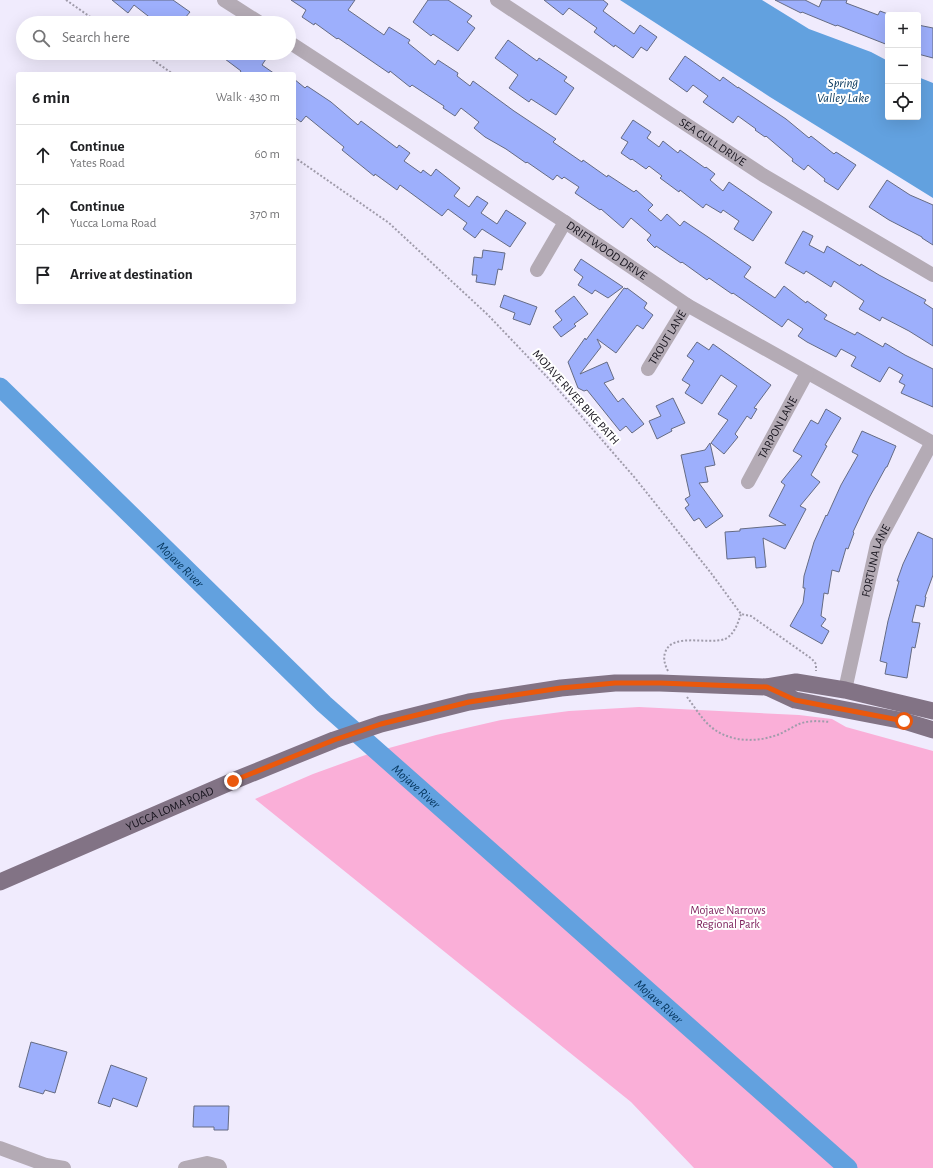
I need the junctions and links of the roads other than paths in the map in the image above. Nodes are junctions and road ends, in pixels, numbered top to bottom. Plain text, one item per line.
1 (224, 0) edge
2 (497, 0) edge
3 (249, 16) edge
4 (296, 47) edge
5 (565, 222) junction
6 (537, 270) dead end
7 (933, 275) edge
8 (687, 305) junction
9 (648, 369) dead end
10 (807, 373) junction
11 (933, 443) edge
12 (748, 482) dead end
13 (767, 687) junction
14 (837, 688) junction
15 (933, 711) edge
16 (933, 730) edge
17 (0, 882) edge
18 (0, 1148) edge
19 (45, 1166) edge
20 (219, 1167) edge
21 (64, 1168) edge
22 (185, 1168) edge

1 - 3 street
2 - 7 street, SEA GULL DRIVE
4 - 5 street, DRIFTWOOD DRIVE
5 - 6 street
5 - 8 street, DRIFTWOOD DRIVE
8 - 9 street, TROUT LANE
8 - 10 street, DRIFTWOOD DRIVE
10 - 11 street, DRIFTWOOD DRIVE
10 - 12 street, TARPON LANE
11 - 14 street, FORTUNA LANE
13 - 14 main road, YUCCA LOMA ROAD
13 - 16 main road, YUCCA LOMA ROAD
13 - 17 main road, YUCCA LOMA ROAD
14 - 15 main road, YUCCA LOMA ROAD
18 - 19 street
19 - 21 street
20 - 22 street

